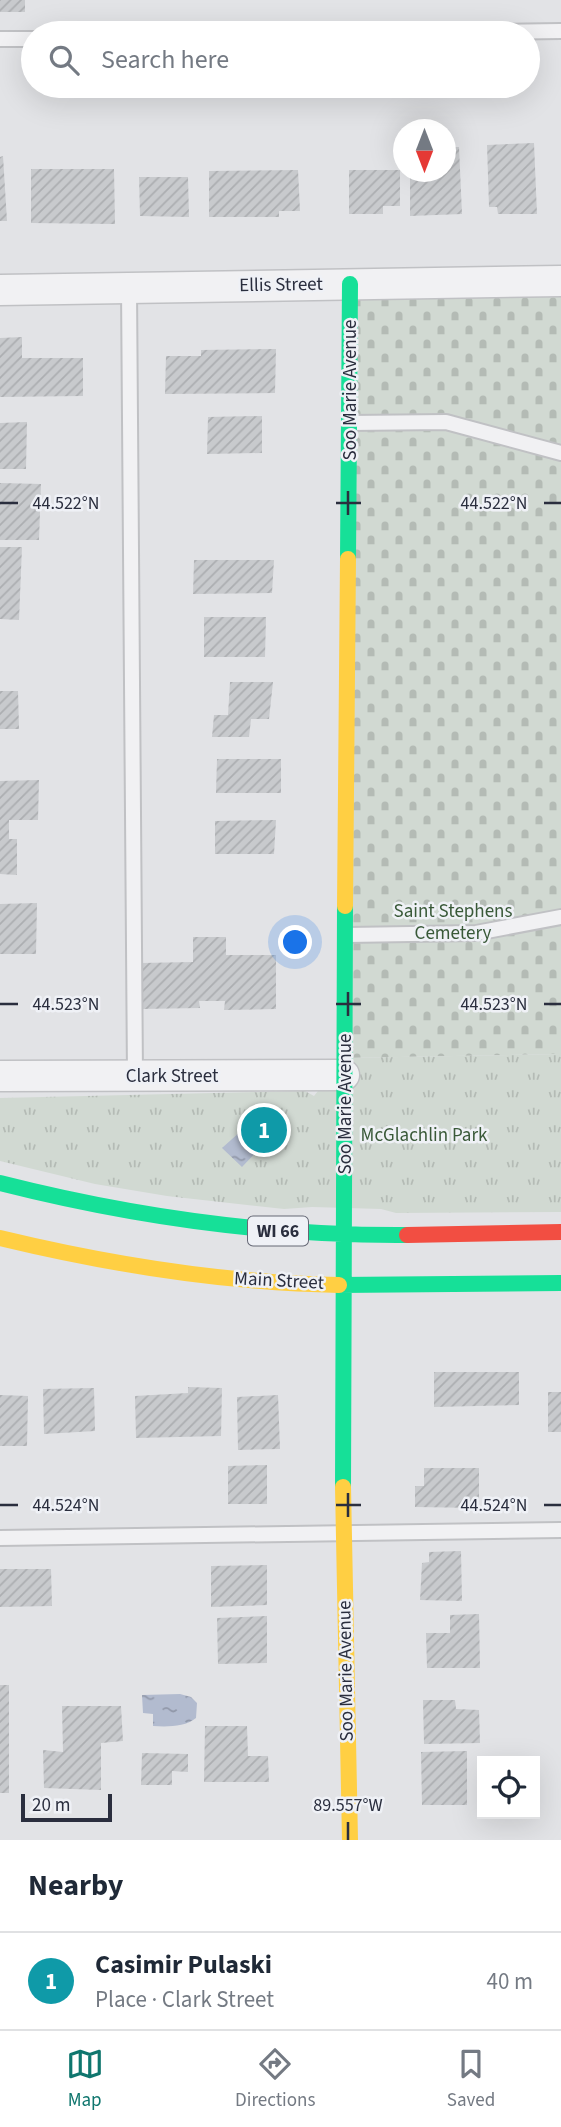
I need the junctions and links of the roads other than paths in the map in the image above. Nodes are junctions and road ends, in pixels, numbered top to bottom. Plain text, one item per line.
1 (540, 31) edge
2 (561, 31) edge
3 (0, 39) edge
4 (21, 39) edge
5 (561, 281) edge
6 (351, 284) junction
7 (129, 288) junction
8 (0, 290) edge
9 (349, 423) junction
10 (561, 453) edge
11 (561, 917) edge
12 (345, 935) junction
13 (344, 1075) junction
14 (0, 1076) edge
15 (135, 1076) junction
16 (0, 1183) edge
17 (561, 1232) edge
18 (346, 1234) junction
19 (0, 1238) edge
20 (561, 1283) edge
21 (346, 1285) junction
22 (561, 1530) edge
23 (343, 1534) junction
24 (0, 1538) edge
25 (350, 1840) edge

1 - 2 lane
3 - 4 lane
5 - 6 street, Ellis Street
6 - 7 street, Ellis Street
6 - 9 street, Soo Marie Avenue
7 - 8 street, Ellis Street
7 - 15 lane
9 - 10 lane
9 - 12 street, Soo Marie Avenue
11 - 12 lane
12 - 13 street, Soo Marie Avenue
13 - 15 street, Clark Street
13 - 18 street, Soo Marie Avenue
14 - 15 street, Clark Street
16 - 18 street, WI 66
17 - 18 street, WI 66
18 - 21 street, Soo Marie Avenue
19 - 21 street, Main Street
20 - 21 street, Main Street
21 - 23 street, Soo Marie Avenue
22 - 23 lane
23 - 24 lane
23 - 25 street, Soo Marie Avenue

